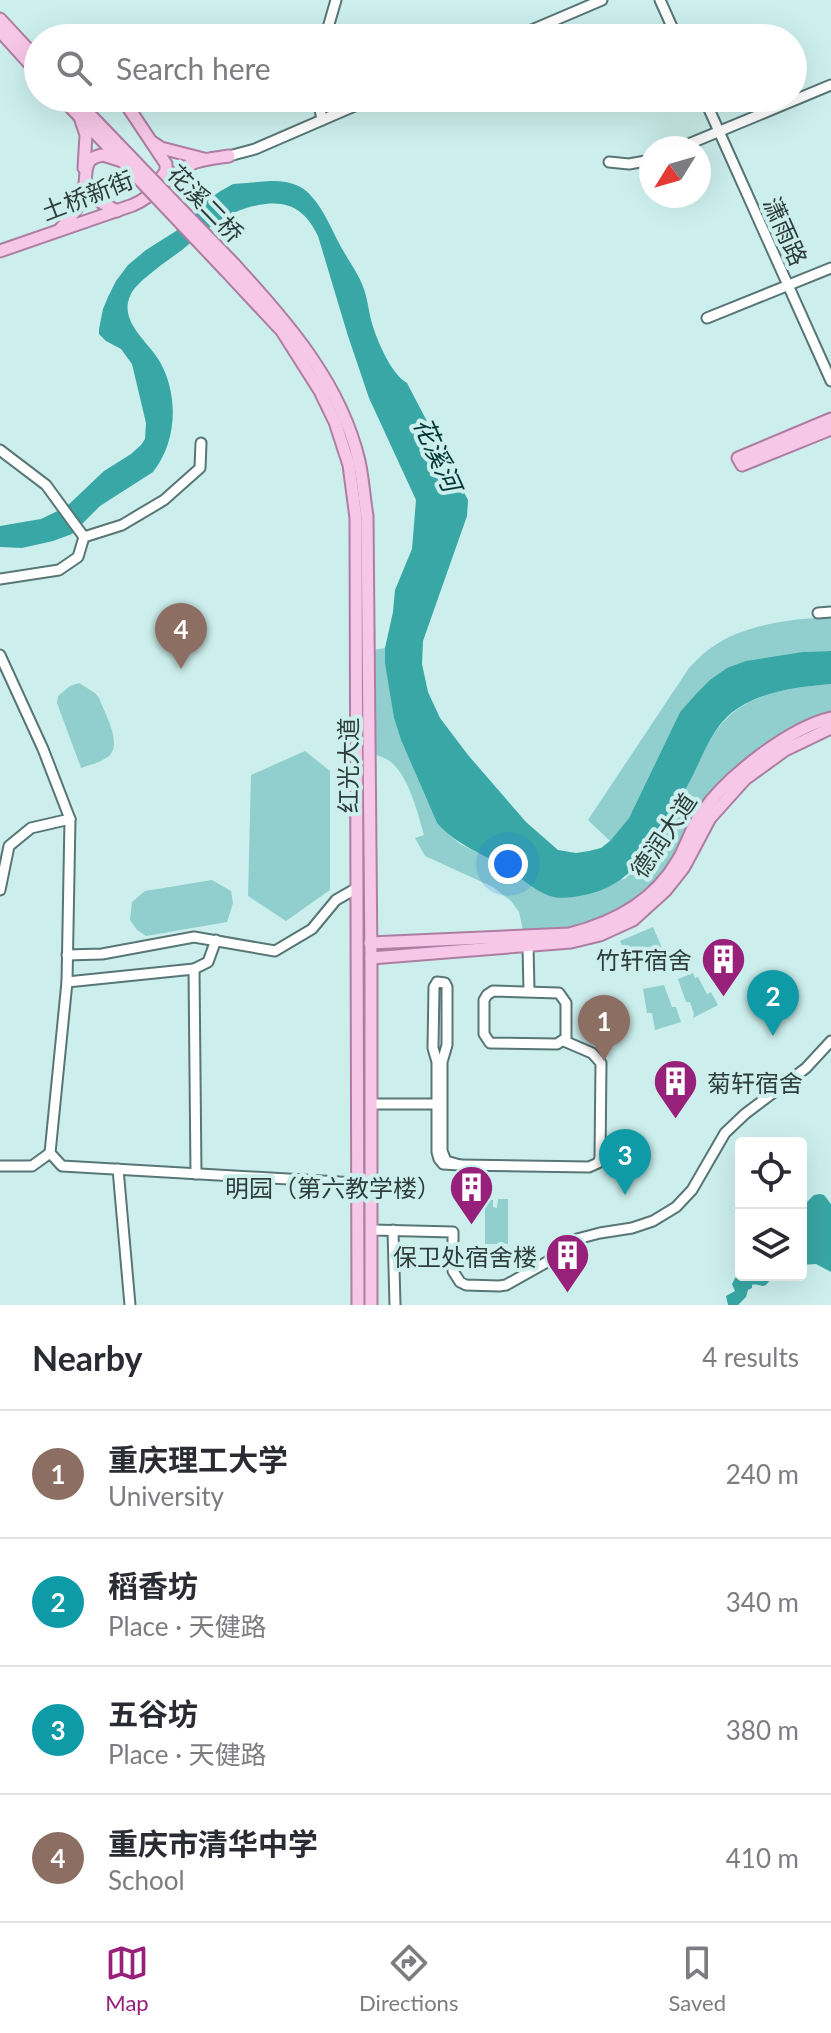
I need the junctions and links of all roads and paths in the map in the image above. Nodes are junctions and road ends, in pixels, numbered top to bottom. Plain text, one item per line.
1 (336, 0) edge
2 (602, 0) edge
3 (660, 0) edge
4 (0, 18) edge
5 (329, 24) edge
6 (546, 24) edge
7 (671, 24) edge
8 (0, 31) edge
9 (24, 46) edge
10 (24, 58) edge
11 (831, 85) edge
12 (807, 95) edge
13 (80, 112) edge
14 (83, 112) edge
15 (85, 112) edge
16 (132, 112) edge
17 (136, 112) edge
18 (321, 112) edge
19 (341, 112) edge
20 (710, 112) edge
21 (765, 112) edge
22 (86, 117) junction
23 (322, 120) junction
24 (719, 131) junction
25 (150, 136) junction
26 (707, 136) edge
27 (161, 148) junction
28 (229, 156) joint
29 (202, 158) junction
30 (122, 161) junction
31 (609, 162) dead end
32 (639, 162) edge
33 (142, 176) junction
34 (167, 176) junction
35 (83, 184) junction
36 (117, 207) junction
37 (62, 225) junction
38 (0, 244) edge
39 (0, 251) edge
40 (230, 268) junction
41 (831, 268) edge
42 (788, 285) junction
43 (707, 318) dead end
44 (831, 381) edge
45 (831, 419) edge
46 (831, 429) edge
47 (201, 443) dead end
48 (0, 450) edge
49 (84, 537) junction
50 (0, 579) edge
51 (831, 612) edge
52 (818, 613) dead end
53 (0, 655) edge
54 (831, 718) edge
55 (831, 728) edge
56 (70, 819) junction
57 (2, 865) edge
58 (357, 888) junction
59 (0, 890) edge
60 (216, 940) junction
61 (370, 943) junction
62 (525, 946) junction
63 (67, 955) junction
64 (371, 958) junction
65 (194, 969) junction
66 (67, 982) junction
67 (526, 991) junction
68 (564, 1041) junction
69 (831, 1041) edge
70 (371, 1107) junction
71 (440, 1107) junction
72 (50, 1153) junction
73 (0, 1166) edge
74 (118, 1169) junction
75 (196, 1174) junction
76 (356, 1183) junction
77 (372, 1230) junction
78 (393, 1230) junction
79 (130, 1305) edge
80 (358, 1305) edge
81 (371, 1305) edge
82 (395, 1305) edge

1 - 5 street
2 - 6 street
3 - 7 street
4 - 9 main road
8 - 10 main road
11 - 12 street
13 - 22 main road
14 - 22 main road
15 - 22 main road
16 - 25 main road
17 - 25 main road
18 - 23 street
19 - 23 street, 土桥新街
20 - 24 street, 潇雨路
21 - 24 street
22 - 30 main road
22 - 33 main road
22 - 35 main road
23 - 28 street, 土桥新街
24 - 26 street
24 - 42 street, 潇雨路
25 - 27 main road
25 - 29 main road
25 - 34 main road
27 - 29 main road
27 - 34 main road
28 - 29 main road, 土桥新街
29 - 34 main road, 土桥新街
30 - 33 main road
30 - 35 main road
31 - 32 street
33 - 40 main road, 花溪二桥, bridge
34 - 36 main road, 土桥新街
35 - 36 main road
35 - 37 main road
36 - 37 main road, 土桥新街
37 - 38 main road, 土桥新街
37 - 39 main road, 土桥新街
40 - 58 main road, 红光大道
40 - 61 main road, 红光大道
41 - 42 street
42 - 43 street
42 - 44 street, 潇雨路
45 - 46 main road
47 - 49 street
48 - 49 street
49 - 50 street
51 - 52 street
53 - 56 street
54 - 61 main road, 德润大道
55 - 62 main road, 德润大道
56 - 57 street
56 - 63 street
57 - 59 street
58 - 60 street
58 - 76 main road, 红光大道
60 - 63 street
60 - 65 street
61 - 64 main road, 红光大道
62 - 64 main road, 德润大道
62 - 67 street
63 - 66 street
64 - 70 main road, 红光大道
65 - 66 street
65 - 75 street
66 - 72 street
67 - 68 street
67 - 68 street
68 - 71 street
69 - 78 street
70 - 71 street
70 - 77 main road, 红光大道
71 - 71 street
72 - 73 street
72 - 74 street
74 - 75 street
74 - 79 street
75 - 76 street
76 - 80 main road, 红光大道
77 - 78 street
77 - 81 main road, 红光大道
78 - 82 street

